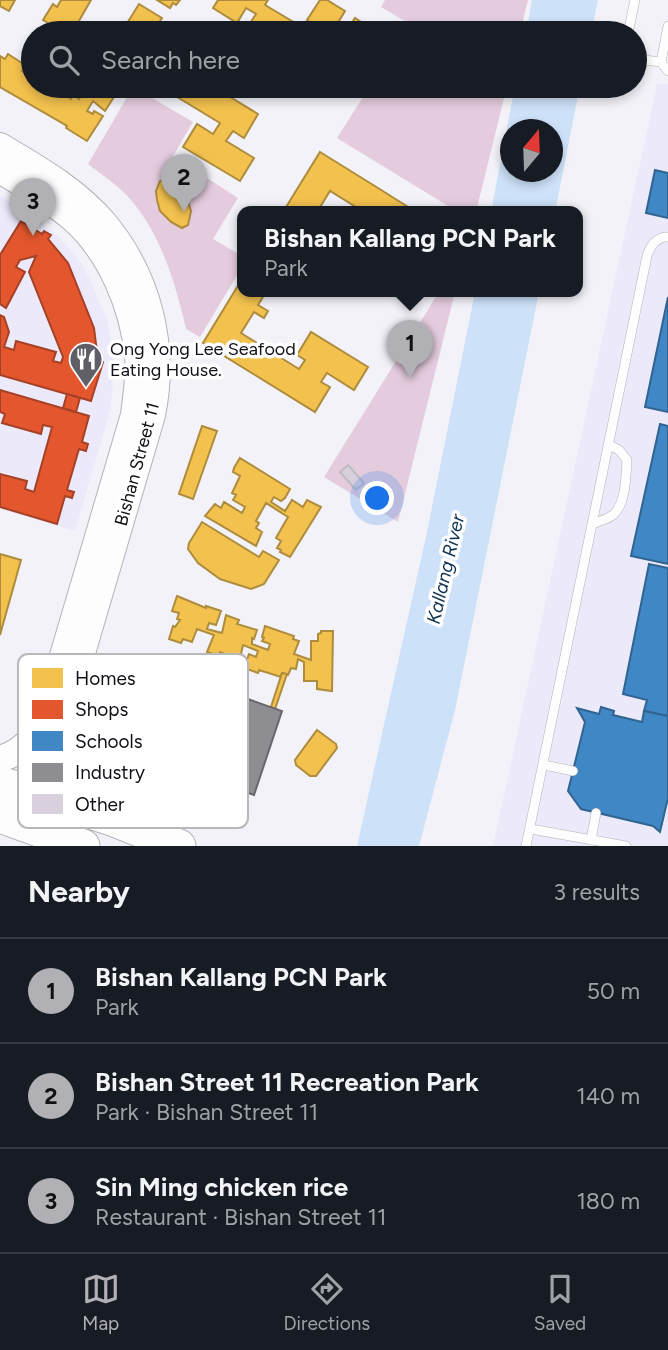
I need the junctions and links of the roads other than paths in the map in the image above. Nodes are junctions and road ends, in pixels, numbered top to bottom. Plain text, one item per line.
1 (635, 0) edge
2 (631, 21) edge
3 (668, 26) edge
4 (647, 60) edge
5 (661, 62) junction
6 (668, 71) edge
7 (0, 146) edge
8 (0, 170) edge
9 (668, 237) edge
10 (608, 445) junction
11 (593, 524) junction
12 (64, 654) edge
13 (82, 654) edge
14 (18, 751) edge
15 (0, 759) edge
16 (544, 765) junction
17 (573, 771) dead end
18 (0, 783) edge
19 (18, 789) edge
20 (596, 813) dead end
21 (0, 816) edge
22 (18, 823) edge
23 (33, 828) edge
24 (134, 828) edge
25 (531, 829) junction
26 (0, 837) edge
27 (591, 840) junction
28 (29, 846) edge
29 (83, 846) edge
30 (179, 846) edge
31 (526, 846) edge
32 (626, 846) edge

1 - 2 lane
3 - 5 lane
4 - 5 lane
5 - 6 lane
7 - 13 street, Bishan Street 11
8 - 12 street, Bishan Street 11
9 - 10 lane
10 - 11 lane
10 - 11 lane
11 - 16 lane
14 - 15 street, Bishan Street 11
16 - 17 lane
16 - 25 lane
18 - 19 highway
20 - 27 lane
21 - 22 highway
23 - 29 highway
24 - 30 highway
25 - 27 lane
25 - 31 lane
26 - 28 highway
27 - 32 lane

